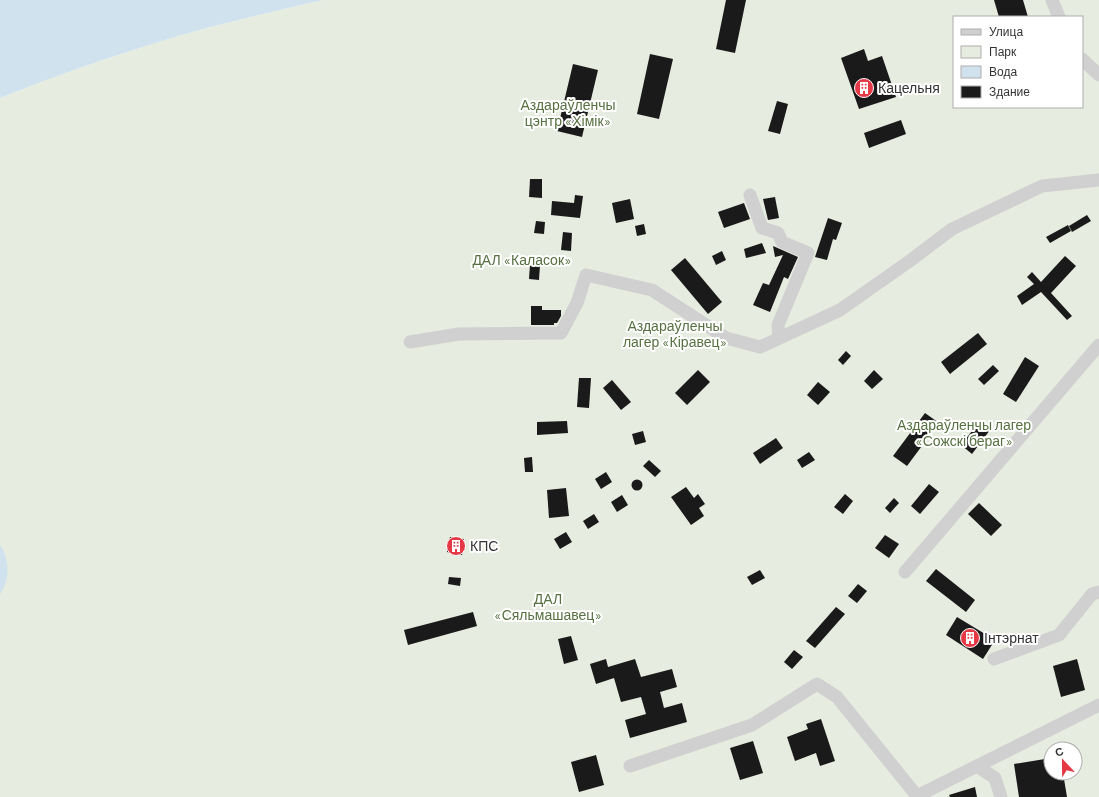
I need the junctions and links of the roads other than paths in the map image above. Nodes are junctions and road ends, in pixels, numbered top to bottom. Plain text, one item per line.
1 (1052, 0) edge
2 (1059, 16) edge
3 (1083, 60) edge
4 (1099, 75) edge
5 (1099, 180) edge
6 (750, 194) dead end
7 (779, 338) junction
8 (410, 342) dead end
9 (1099, 345) edge
10 (905, 572) dead end
11 (1099, 592) edge
12 (994, 659) dead end
13 (1099, 705) edge
14 (630, 766) dead end
15 (977, 766) junction
16 (1001, 797) edge

1 - 2 street
3 - 4 street
5 - 7 street
6 - 7 street
7 - 8 street
9 - 10 street
11 - 12 street
13 - 15 street
14 - 15 street
15 - 16 street

